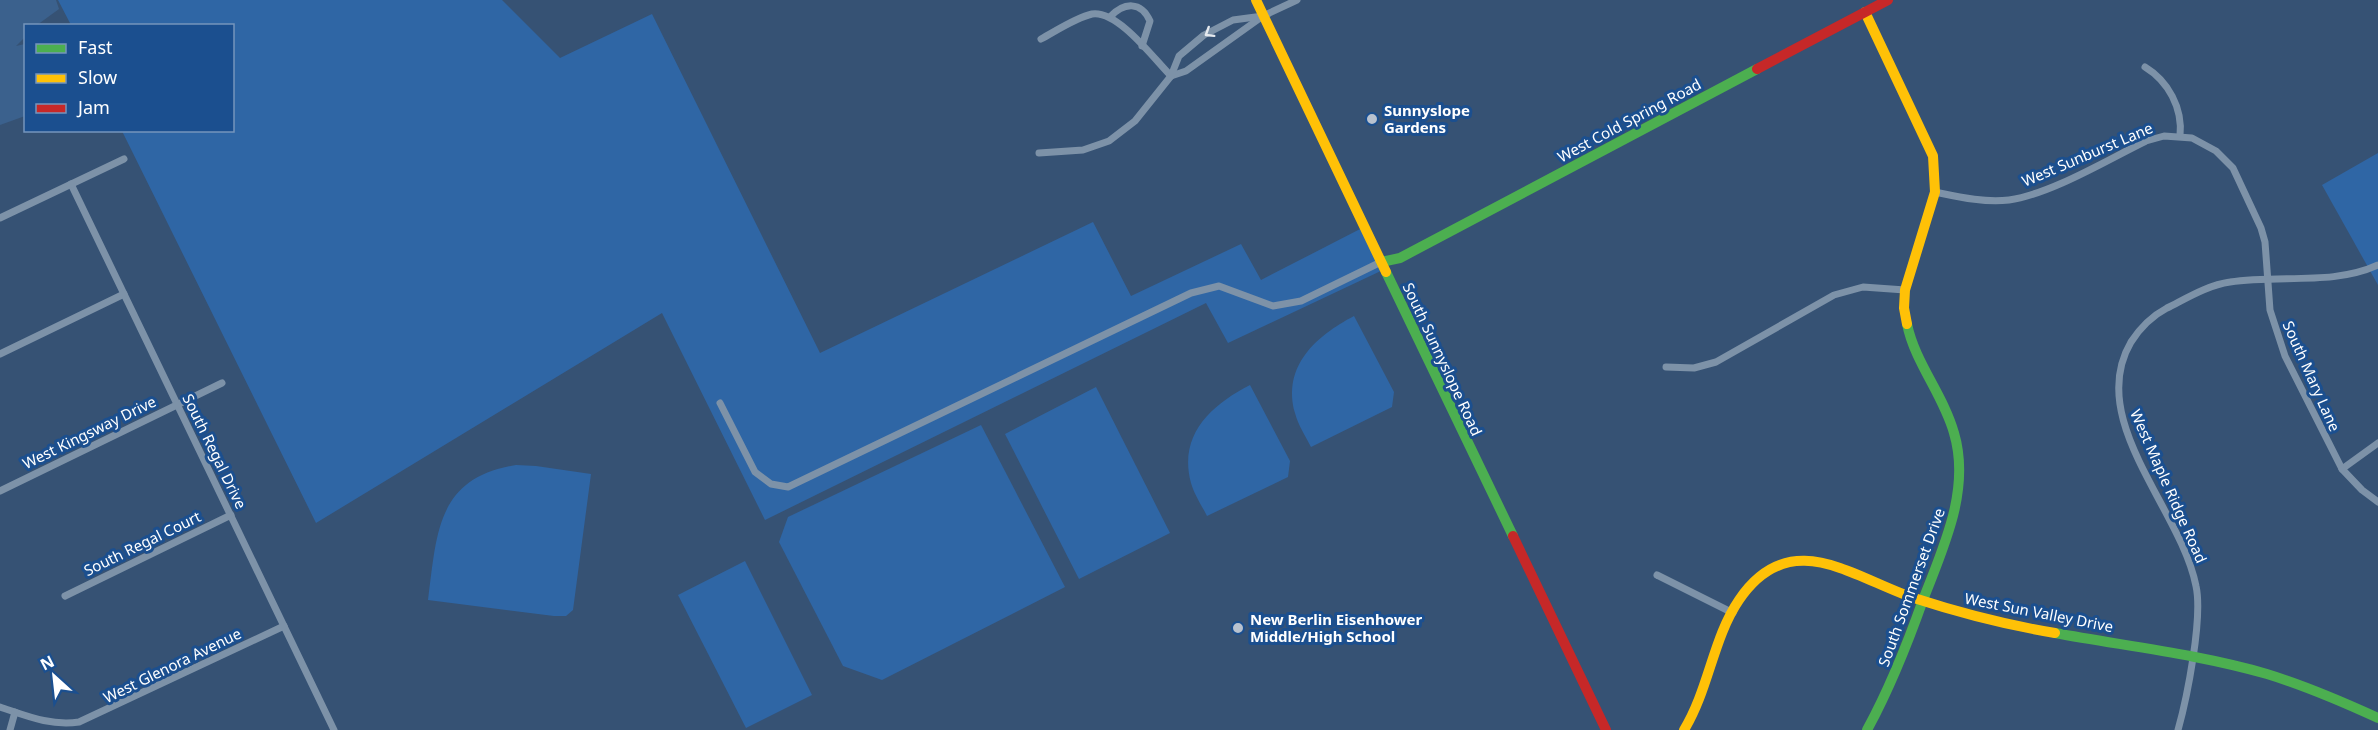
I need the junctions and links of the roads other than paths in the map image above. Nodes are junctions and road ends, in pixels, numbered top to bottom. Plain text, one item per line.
1 (1256, 0) edge
2 (1297, 0) edge
3 (1888, 0) edge
4 (1865, 12) junction
5 (1263, 16) junction
6 (1110, 17) junction
7 (1041, 39) dead end
8 (1142, 46) junction
9 (2145, 67) dead end
10 (1171, 76) junction
11 (2180, 136) junction
12 (1039, 153) dead end
13 (124, 159) dead end
14 (71, 184) junction
15 (1935, 192) junction
16 (0, 218) edge
17 (1381, 262) junction
18 (2378, 265) edge
19 (2268, 279) junction
20 (1905, 290) junction
21 (124, 294) junction
22 (0, 354) edge
23 (1666, 367) dead end
24 (222, 383) dead end
25 (720, 403) dead end
26 (177, 405) junction
27 (2378, 443) edge
28 (2342, 469) junction
29 (0, 491) edge
30 (2378, 502) edge
31 (231, 516) junction
32 (1657, 575) dead end
33 (65, 596) dead end
34 (1923, 601) junction
35 (1733, 613) junction
36 (284, 626) junction
37 (2191, 656) junction
38 (0, 707) edge
39 (15, 712) junction
40 (2378, 718) edge
41 (10, 730) edge
42 (334, 730) edge
43 (1606, 730) edge
44 (1684, 730) edge
45 (1868, 730) edge
46 (2178, 730) edge

1 - 5 street, South Sunnyslope Road
2 - 5 street
3 - 4 street, West Cold Spring Road
4 - 15 street, South Sommerset Drive
4 - 17 street, West Cold Spring Road
5 - 10 street
5 -> 10 street
5 - 17 street, South Sunnyslope Road
6 - 7 street
6 - 8 street
6 - 8 street
8 - 10 street
9 - 11 street
10 - 12 street
11 - 15 street, West Sunburst Lane
11 - 19 street, South Mary Lane
13 - 14 street
14 - 16 street
14 - 21 street, South Regal Drive
15 - 20 street, South Sommerset Drive
17 - 25 street
17 - 43 street, South Sunnyslope Road
18 - 19 street, West Maple Ridge Road
19 - 28 street, South Mary Lane
19 - 37 street, West Maple Ridge Road
20 - 23 street
20 - 34 street, South Sommerset Drive
21 - 22 street
21 - 26 street, South Regal Drive
24 - 26 street, West Kingsway Drive
26 - 29 street, West Kingsway Drive
26 - 31 street, South Regal Drive
27 - 28 street
28 - 30 street, South Mary Lane
31 - 33 street, South Regal Court
31 - 36 street, South Regal Drive
32 - 35 street
34 - 35 street, West Sun Valley Drive
34 - 37 street, West Sun Valley Drive
34 - 45 street, South Sommerset Drive
35 - 44 street, West Sun Valley Drive
36 - 39 street, West Glenora Avenue
36 - 42 street, South Regal Drive
37 - 40 street, West Sun Valley Drive
37 - 46 street, West Maple Ridge Road
38 - 39 street, West Glenora Avenue
39 - 41 street

